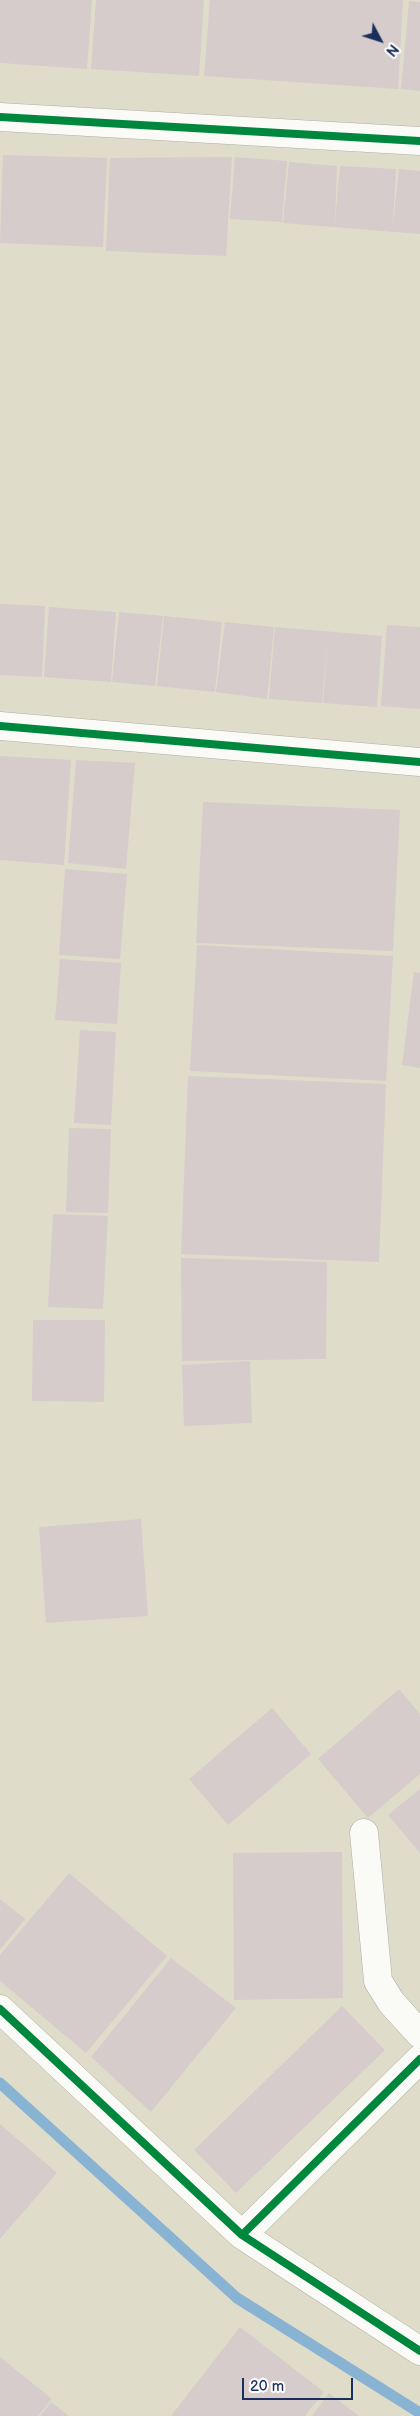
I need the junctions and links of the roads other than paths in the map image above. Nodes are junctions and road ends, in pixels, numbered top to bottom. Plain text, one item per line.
1 (0, 117) edge
2 (420, 141) edge
3 (0, 726) edge
4 (420, 762) edge
5 (364, 1833) dead end
6 (0, 2010) edge
7 (420, 2034) edge
8 (420, 2059) edge
9 (242, 2235) junction
10 (420, 2351) edge

1 - 2 street
3 - 4 street
5 - 7 street
6 - 9 street
8 - 9 street
9 - 10 street

